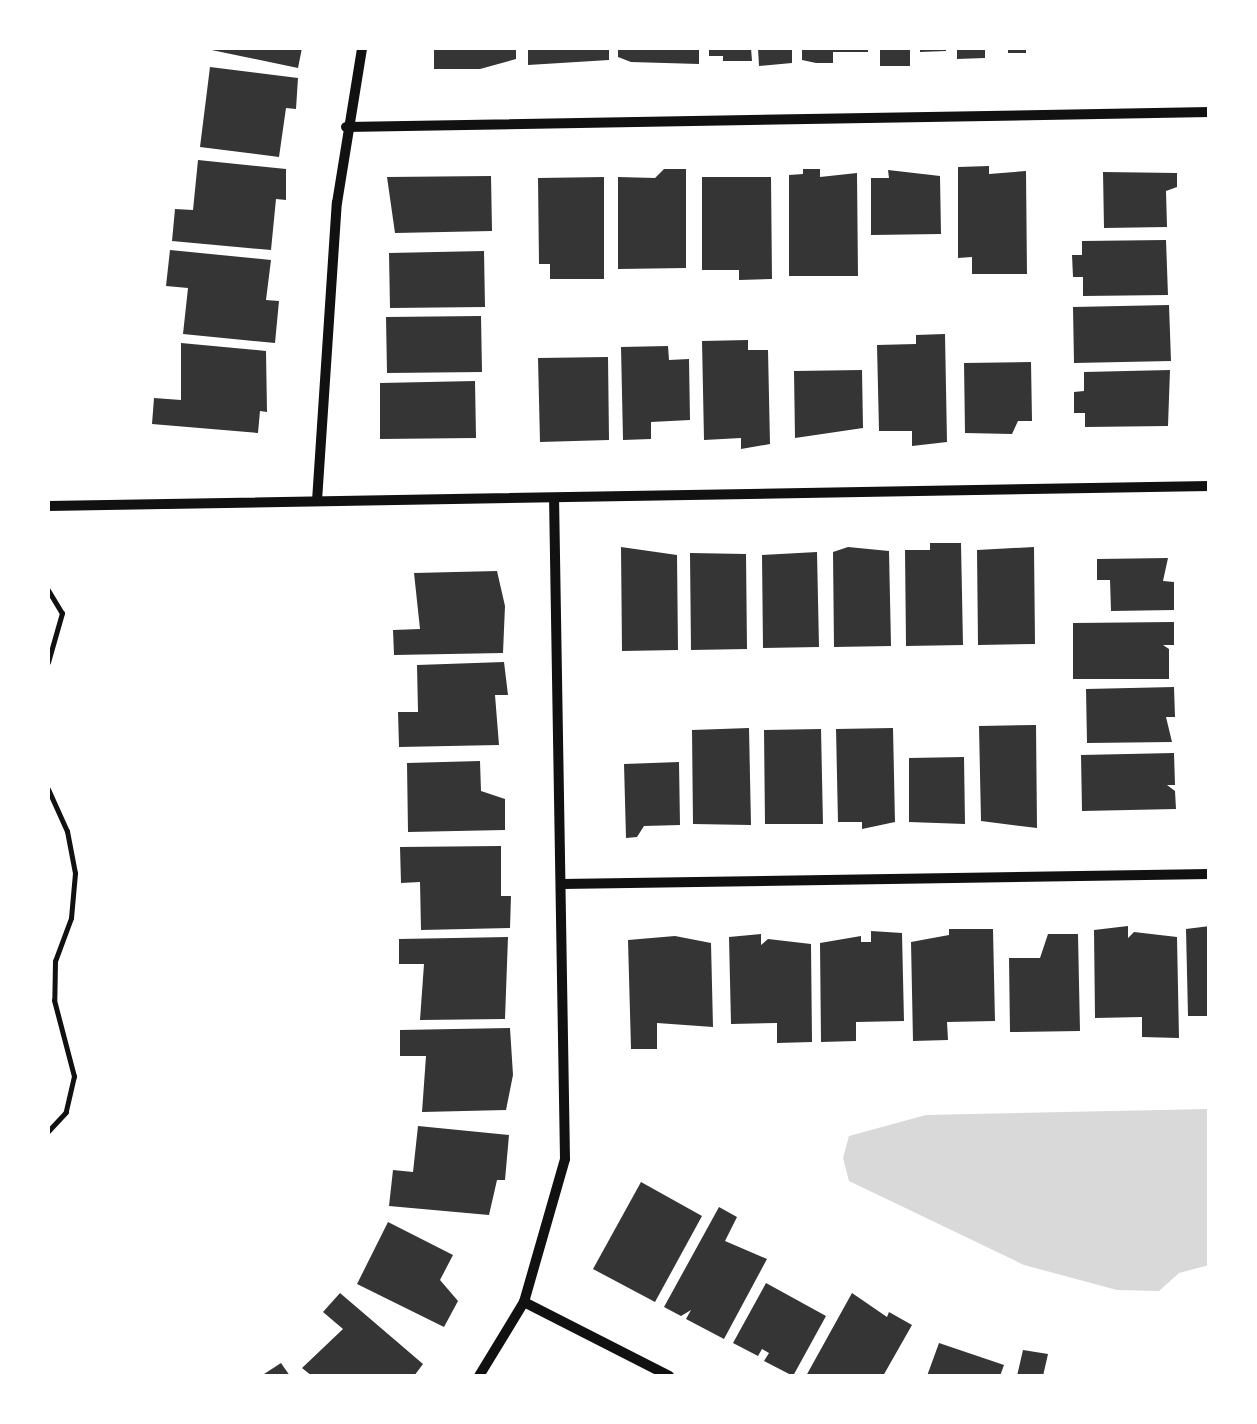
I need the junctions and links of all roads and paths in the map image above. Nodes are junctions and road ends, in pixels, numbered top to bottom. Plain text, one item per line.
1 (362, 48) edge
2 (1210, 112) edge
3 (346, 127) junction
4 (1210, 486) edge
5 (554, 499) junction
6 (317, 501) junction
7 (48, 506) edge
8 (48, 590) edge
9 (48, 662) edge
10 (48, 789) edge
11 (1210, 874) edge
12 (562, 884) junction
13 (48, 1131) edge
14 (524, 1302) junction
15 (479, 1376) edge
16 (669, 1376) edge

1 - 3 street
2 - 3 street
3 - 6 street
4 - 5 street
5 - 6 street
5 - 12 street
6 - 7 street
8 - 9 path
10 - 13 path
11 - 12 street
12 - 14 street
14 - 15 street
14 - 16 street

